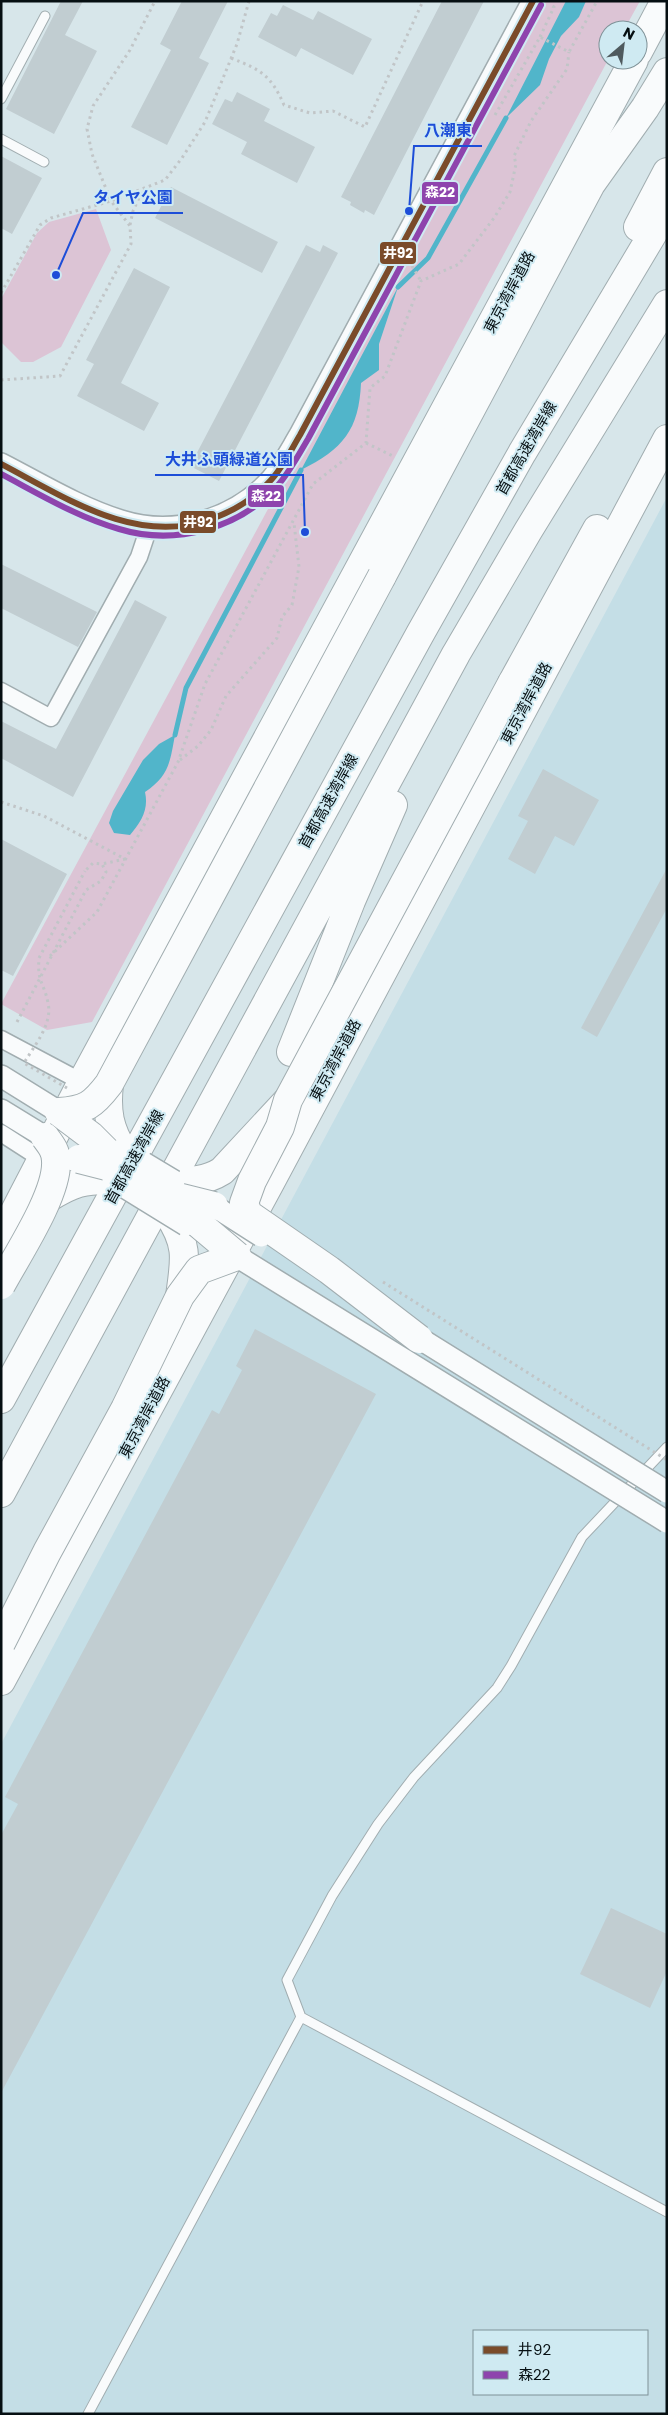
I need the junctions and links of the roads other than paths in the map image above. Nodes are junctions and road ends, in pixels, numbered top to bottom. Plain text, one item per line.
1 (533, 1) edge
2 (666, 1) edge
3 (45, 16) dead end
4 (648, 34) edge
5 (629, 70) edge
6 (667, 72) edge
7 (1, 99) edge
8 (1, 139) edge
9 (44, 162) dead end
10 (667, 172) edge
11 (591, 184) junction
12 (667, 210) edge
13 (534, 246) junction
14 (667, 304) edge
15 (667, 311) edge
16 (641, 350) junction
17 (667, 427) edge
18 (667, 439) edge
19 (424, 450) junction
20 (522, 453) junction
21 (1, 464) edge
22 (148, 527) junction
23 (382, 576) junction
24 (456, 654) junction
25 (1, 691) edge
26 (1, 1039) edge
27 (291, 1052) dead end
28 (1, 1076) edge
29 (110, 1084) junction
30 (71, 1095) junction
31 (288, 1100) junction
32 (1, 1110) edge
33 (1, 1133) edge
34 (44, 1148) junction
35 (79, 1159) joint
36 (145, 1182) junction
37 (48, 1198) junction
38 (214, 1206) joint
39 (1, 1238) edge
40 (237, 1256) junction
41 (70, 1274) junction
42 (1, 1285) edge
43 (180, 1296) junction
44 (419, 1339) junction
45 (1, 1380) edge
46 (1, 1399) edge
47 (667, 1448) edge
48 (1, 1492) edge
49 (667, 1492) edge
50 (667, 1522) edge
51 (1, 1643) edge
52 (1, 1681) edge
53 (301, 2017) junction
54 (667, 2212) edge
55 (88, 2414) edge

1 - 22 street
2 - 4 highway
3 - 7 lane
5 - 13 highway, 東京湾岸道路
6 - 11 highway
8 - 9 lane
10 - 20 highway
11 - 13 highway
11 - 23 highway
12 - 20 highway, 首都高速湾岸線
13 - 19 highway, 東京湾岸道路
14 - 16 highway
15 - 16 highway
16 - 24 highway
17 - 31 highway, bridge
18 - 52 highway, 東京湾岸道路
19 - 23 highway
19 - 30 highway, 東京湾岸道路
20 - 41 highway, 首都高速湾岸線
21 - 22 street
22 - 25 street
23 - 29 highway, bridge
24 - 27 highway
24 - 48 highway
26 - 30 street
28 - 30 street
29 - 30 highway, bridge
29 - 36 highway
30 - 34 highway, 東京湾岸道路
30 - 36 highway, bridge
31 - 36 highway
31 - 44 highway, bridge
32 - 34 street
33 - 34 street
34 - 35 street, bridge
34 - 37 highway, bridge
34 - 39 highway, 東京湾岸道路
35 - 36 highway, bridge
36 - 37 highway
36 - 38 highway, bridge
36 - 40 highway, bridge
36 - 43 highway, bridge
37 - 42 highway, bridge
38 - 44 street, bridge
40 - 43 highway, bridge
40 - 50 street, bridge
41 - 45 highway
41 - 46 highway, 首都高速湾岸線
43 - 51 highway, bridge
44 - 49 street, bridge
47 - 53 lane
53 - 54 lane
53 - 55 lane

